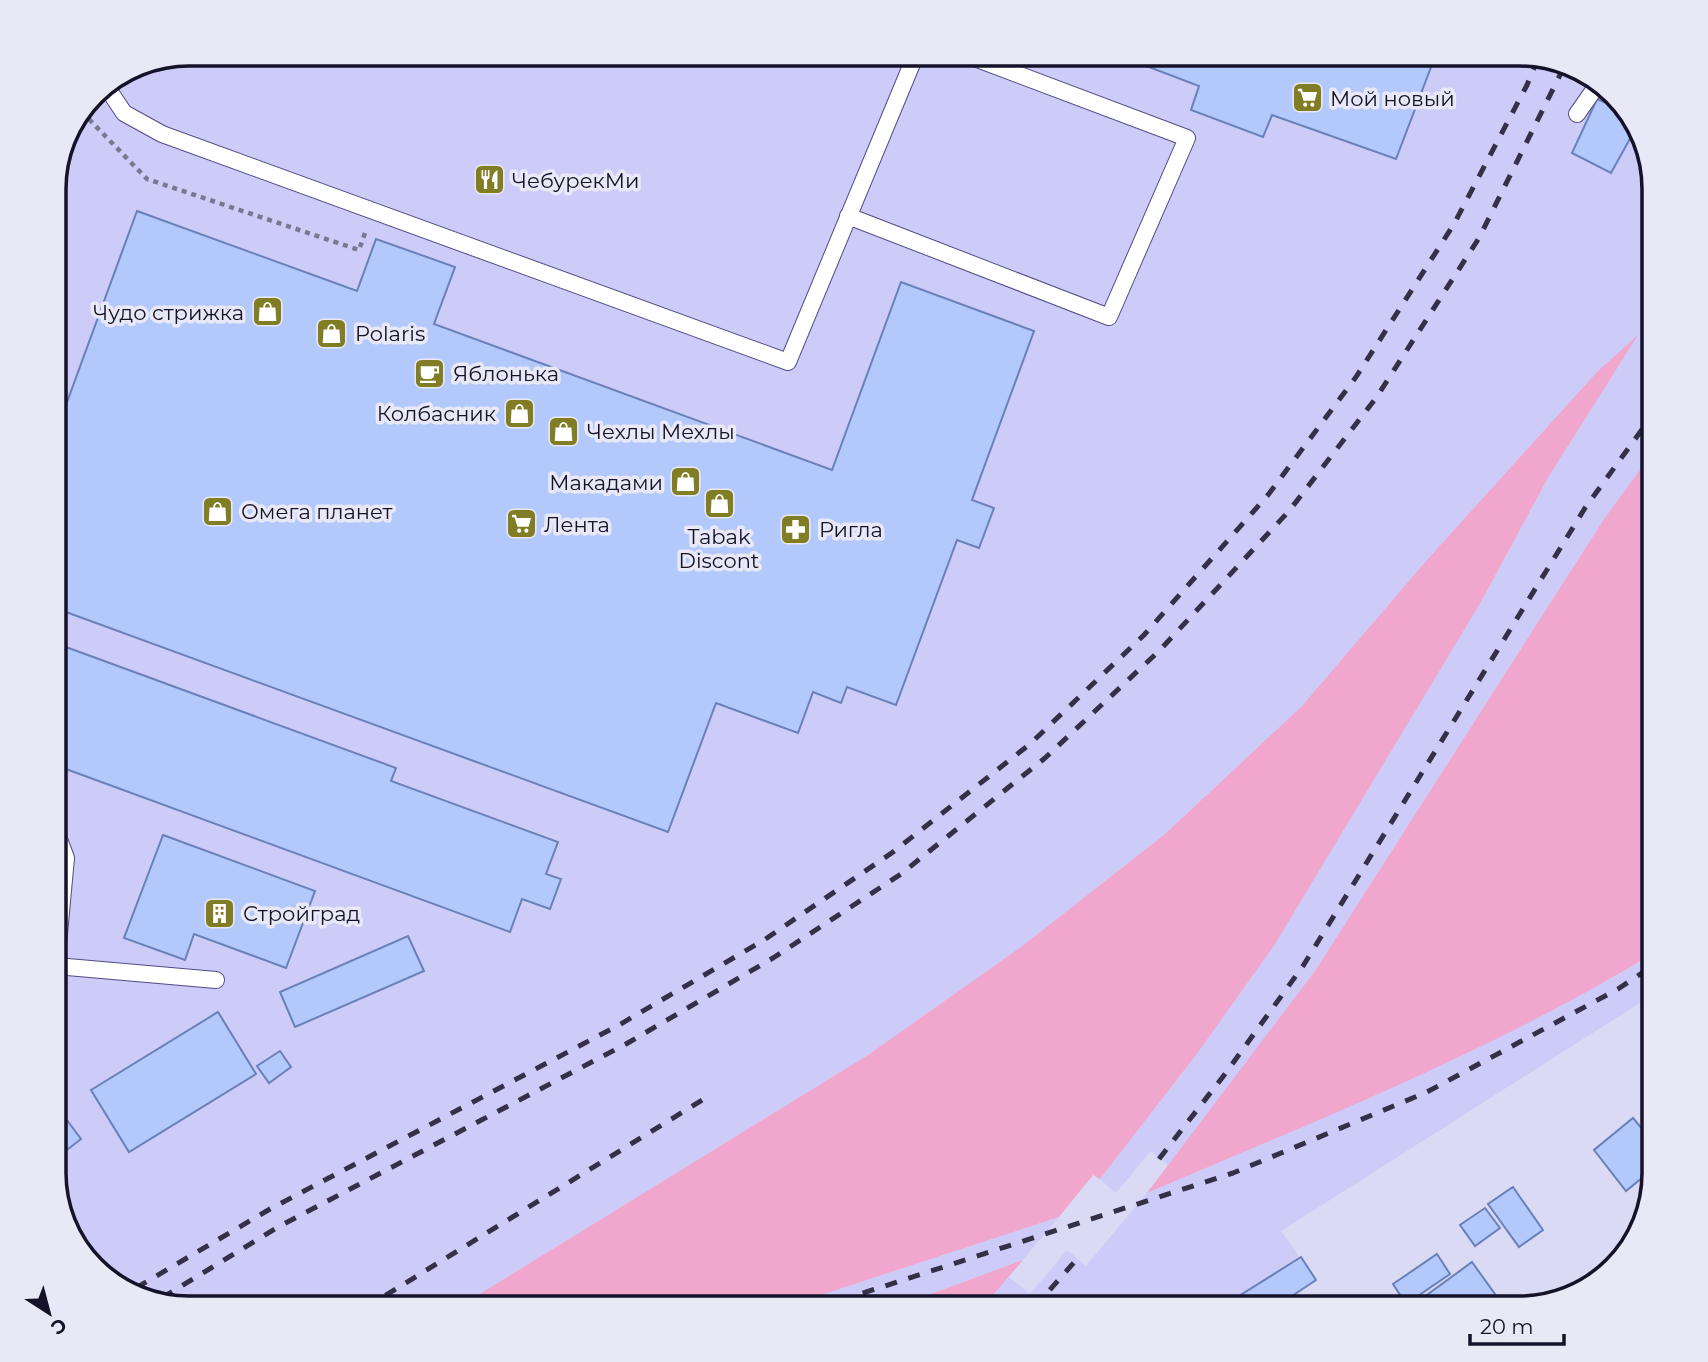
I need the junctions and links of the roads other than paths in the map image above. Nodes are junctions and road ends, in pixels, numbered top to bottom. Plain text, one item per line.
1 (911, 66) edge
2 (997, 66) edge
3 (1593, 92) edge
4 (112, 94) edge
5 (1577, 114) dead end
6 (848, 216) junction
7 (67, 969) edge
8 (216, 979) dead end

1 - 6 lane
2 - 6 lane
3 - 5 lane
4 - 6 lane
7 - 8 lane

